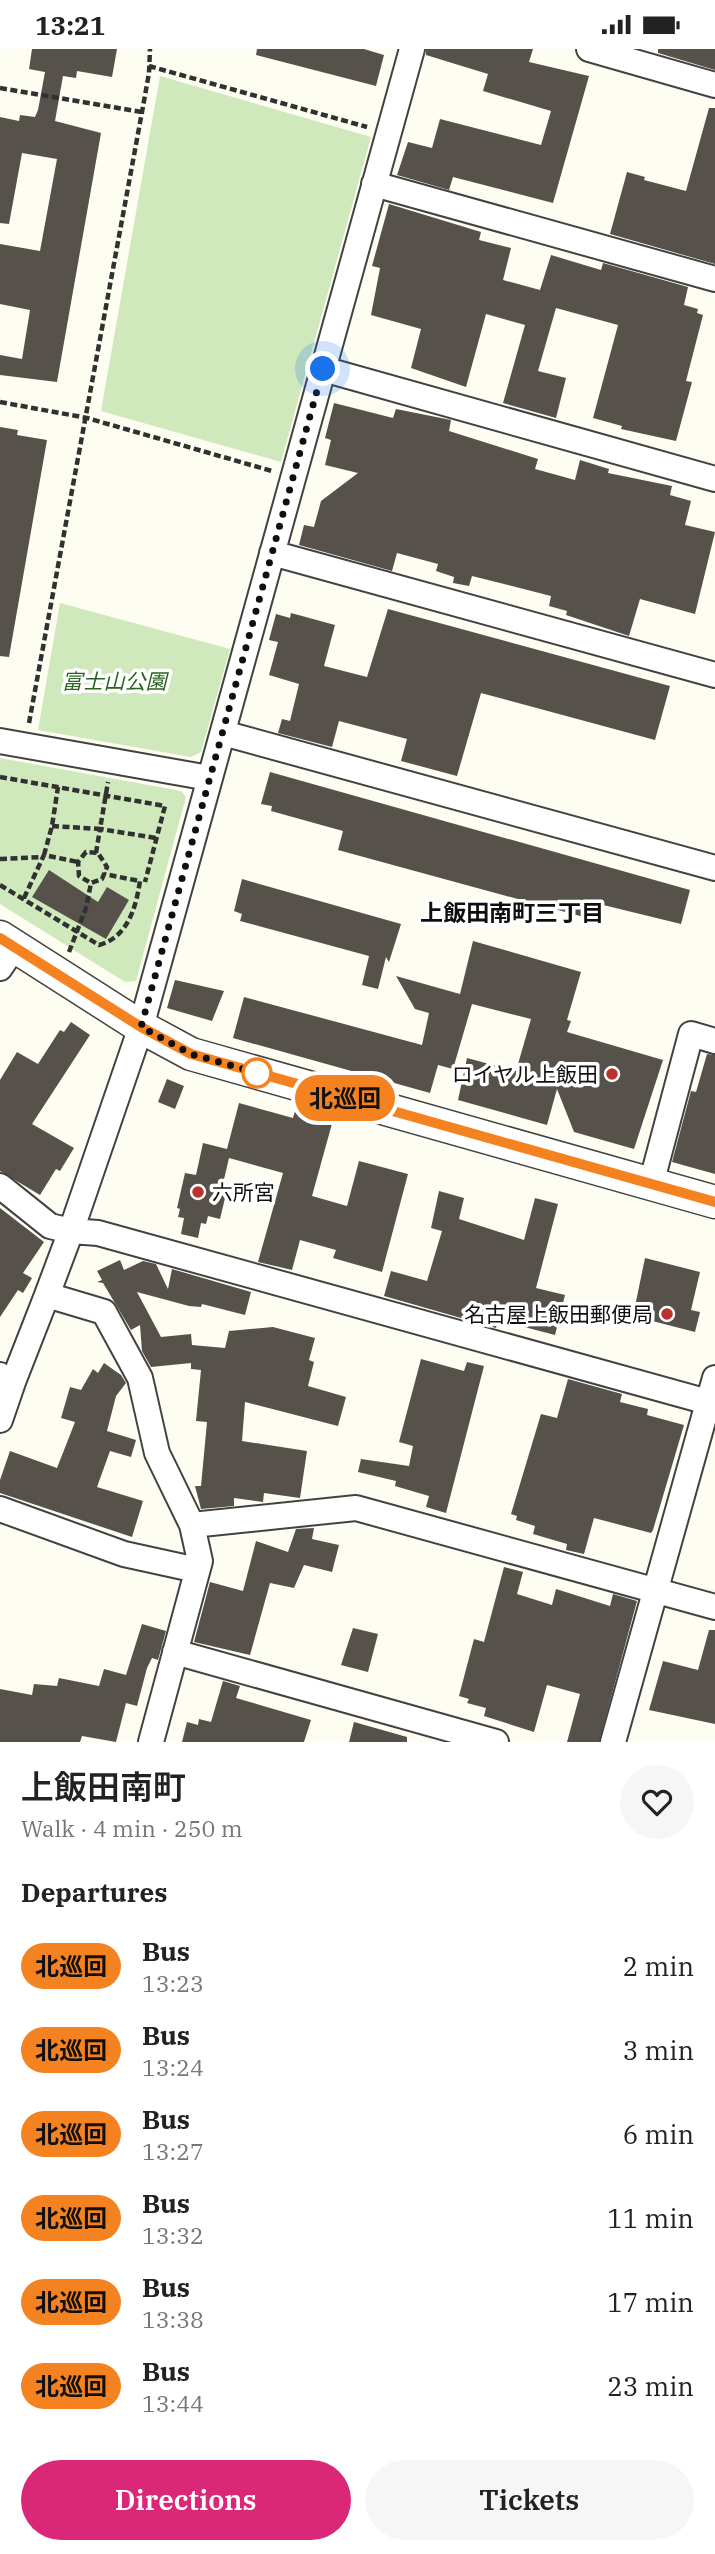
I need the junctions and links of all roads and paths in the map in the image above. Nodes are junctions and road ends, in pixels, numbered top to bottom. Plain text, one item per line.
1 (150, 49) edge
2 (412, 49) edge
3 (589, 49) edge
4 (149, 67) junction
5 (715, 85) edge
6 (0, 88) edge
7 (142, 112) junction
8 (388, 133) junction
9 (374, 184) junction
10 (715, 279) edge
11 (323, 369) junction
12 (0, 402) edge
13 (87, 418) junction
14 (293, 477) junction
15 (715, 479) edge
16 (272, 553) junction
17 (715, 675) edge
18 (223, 733) junction
19 (0, 741) edge
20 (25, 745) junction
21 (112, 761) junction
22 (0, 777) edge
23 (209, 778) junction
24 (58, 787) junction
25 (105, 795) junction
26 (52, 826) junction
27 (100, 829) junction
28 (156, 838) junction
29 (96, 853) junction
30 (43, 856) junction
31 (0, 859) edge
32 (78, 862) junction
33 (715, 868) edge
34 (104, 874) junction
35 (145, 881) dead end
36 (90, 883) junction
37 (0, 885) edge
38 (24, 898) junction
39 (77, 932) junction
40 (5, 951) edge
41 (60, 976) junction
42 (141, 1027) junction
43 (715, 1041) edge
44 (651, 1184) junction
45 (0, 1186) edge
46 (715, 1202) edge
47 (71, 1231) junction
48 (47, 1295) junction
49 (7, 1378) edge
50 (715, 1378) edge
51 (712, 1403) edge
52 (0, 1420) edge
53 (0, 1509) edge
54 (192, 1525) junction
55 (197, 1570) junction
56 (655, 1590) junction
57 (715, 1607) edge
58 (175, 1652) junction
59 (151, 1742) edge
60 (496, 1742) edge
61 (613, 1742) edge

1 - 4 path
2 - 8 street
3 - 5 street
4 - 7 path
4 - 8 path
6 - 7 path
7 - 13 path
8 - 9 street
9 - 10 street
9 - 11 street
11 - 14 street
11 - 15 street
12 - 13 path
13 - 14 path
13 - 20 path
14 - 16 street
16 - 17 street
16 - 18 street
18 - 23 street
18 - 33 street
19 - 20 street
20 - 21 street
21 - 23 street
21 - 25 path
22 - 24 path
23 - 42 street
24 - 25 path
24 - 26 path
25 - 27 path
25 - 28 path
26 - 27 path
26 - 30 path
27 - 28 path
27 - 29 path
28 - 35 path
29 - 32 path
29 - 34 path
30 - 31 path
30 - 32 path
30 - 38 path
32 - 36 path
34 - 36 path
34 - 39 path
36 - 39 path
37 - 38 path
38 - 39 path
39 - 41 path
40 - 41 street
41 - 42 street
42 - 44 street
42 - 47 street
43 - 44 street
44 - 46 street
45 - 47 street
47 - 48 street
47 - 51 street
48 - 49 street
48 - 54 street
49 - 52 street
50 - 51 street
51 - 56 street
53 - 55 street
54 - 55 street
54 - 56 street
55 - 58 street
56 - 57 street
56 - 61 street
58 - 59 street
58 - 60 street

